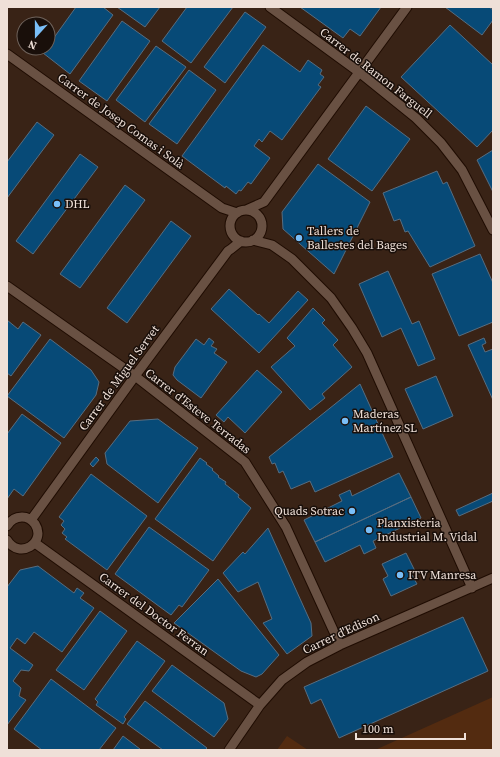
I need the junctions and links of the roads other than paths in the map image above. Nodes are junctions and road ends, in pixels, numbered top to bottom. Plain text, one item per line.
1 (270, 7) edge
2 (407, 7) edge
3 (7, 54) edge
4 (359, 72) junction
5 (264, 202) junction
6 (222, 208) junction
7 (246, 210) junction
8 (237, 213) junction
9 (262, 225) junction
10 (231, 226) junction
11 (493, 230) edge
12 (253, 240) junction
13 (241, 241) junction
14 (272, 245) junction
15 (228, 251) junction
16 (7, 286) edge
17 (135, 376) junction
18 (31, 520) junction
19 (8, 524) edge
20 (35, 543) junction
21 (9, 546) edge
22 (493, 578) edge
23 (472, 588) junction
24 (340, 645) junction
25 (260, 705) junction
26 (230, 750) edge

1 - 4 street, Carrer de Ramon Farguell
2 - 4 street
3 - 6 street, Carrer de Josep Comas i Solà
4 - 5 street
4 - 11 street, Carrer de Ramon Farguell
5 - 7 street
5 - 9 street
6 - 8 street, Carrer de Josep Comas i Solà
6 - 10 street, Carrer de Josep Comas i Solà
7 - 8 street
7 - 9 street
8 - 10 street
9 - 12 street
9 - 14 street
10 - 13 street
10 - 15 street, Carrer de Miguel Servet
12 - 13 street
12 - 14 street
13 - 15 street, Carrer de Miguel Servet
14 - 23 street
15 - 17 street, Carrer de Miguel Servet
16 - 17 street, Carrer d'Esteve Terradas
17 - 18 street, Carrer de Miguel Servet
17 - 24 street, Carrer d'Esteve Terradas
18 - 19 street
18 - 20 street
20 - 21 street
20 - 25 street, Carrer del Doctor Ferran
22 - 23 street, Carrer d'Edison
23 - 24 street, Carrer d'Edison
24 - 25 street, Carrer d'Edison
25 - 26 street, Carrer d'Edison

